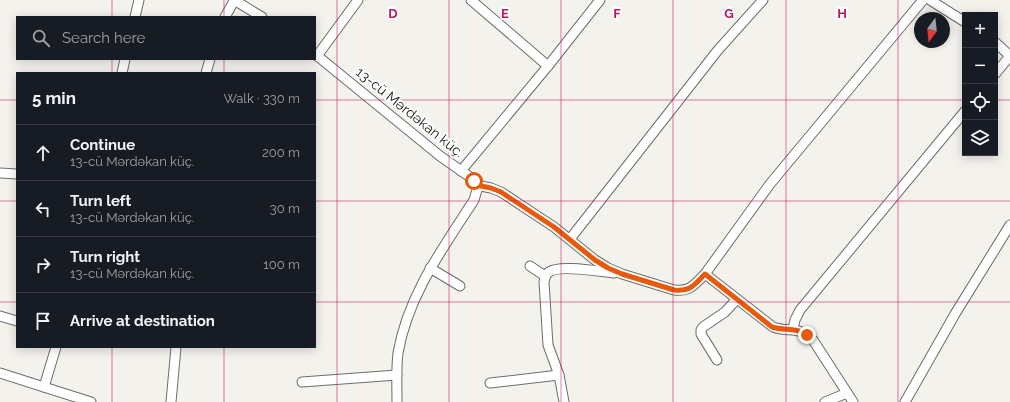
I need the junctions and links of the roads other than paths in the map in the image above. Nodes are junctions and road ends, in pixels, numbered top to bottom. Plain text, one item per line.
1 (139, 0) edge
2 (234, 0) edge
3 (358, 0) edge
4 (471, 0) edge
5 (600, 0) edge
6 (762, 0) edge
7 (923, 0) edge
8 (930, 0) edge
9 (135, 16) edge
10 (225, 16) edge
11 (260, 16) edge
12 (962, 20) edge
13 (998, 45) edge
14 (316, 55) edge
15 (1010, 56) edge
16 (125, 60) edge
17 (210, 60) edge
18 (548, 66) junction
19 (998, 70) edge
20 (122, 72) edge
21 (206, 72) edge
22 (962, 115) edge
23 (461, 171) junction
24 (0, 173) edge
25 (16, 174) edge
26 (476, 185) junction
27 (1010, 225) edge
28 (570, 239) junction
29 (587, 254) junction
30 (530, 266) dead end
31 (430, 268) junction
32 (581, 269) junction
33 (622, 274) junction
34 (705, 274) junction
35 (546, 276) junction
36 (460, 286) dead end
37 (737, 299) junction
38 (0, 316) edge
39 (16, 321) edge
40 (793, 329) junction
41 (56, 348) edge
42 (176, 348) edge
43 (717, 360) dead end
44 (0, 373) edge
45 (397, 375) junction
46 (559, 375) junction
47 (302, 382) dead end
48 (490, 384) dead end
49 (44, 387) junction
50 (847, 393) junction
51 (91, 402) edge
52 (171, 402) edge
53 (397, 402) edge
54 (564, 402) edge
55 (825, 402) edge
56 (853, 402) edge
57 (905, 402) edge

1 - 9 street
2 - 10 street
2 - 11 street
3 - 14 street
4 - 18 street
5 - 18 street
6 - 28 street
7 - 34 street, 13-cü Mərdəkan küç.
8 - 12 street
13 - 15 street
14 - 23 street, 13-cü Mərdəkan küç.
15 - 19 street
16 - 20 street
17 - 21 street
18 - 23 street
22 - 40 street
23 - 26 street, 13-cü Mərdəkan küç.
24 - 25 street
26 - 28 street, 13-cü Mərdəkan küç.
26 - 31 street
27 - 57 street
28 - 29 street, 13-cü Mərdəkan küç.
29 - 32 street
29 - 33 street, 13-cü Mərdəkan küç.
30 - 35 street
31 - 36 street
31 - 45 street
32 - 33 street
32 - 35 street
33 - 34 street, 13-cü Mərdəkan küç.
34 - 37 street
35 - 46 street
37 - 40 street
37 - 43 street
38 - 39 street
40 - 50 street
41 - 49 street
42 - 52 street
44 - 49 street
45 - 47 street
45 - 53 street
46 - 48 street
46 - 54 street
49 - 51 street
50 - 55 street
50 - 56 street

